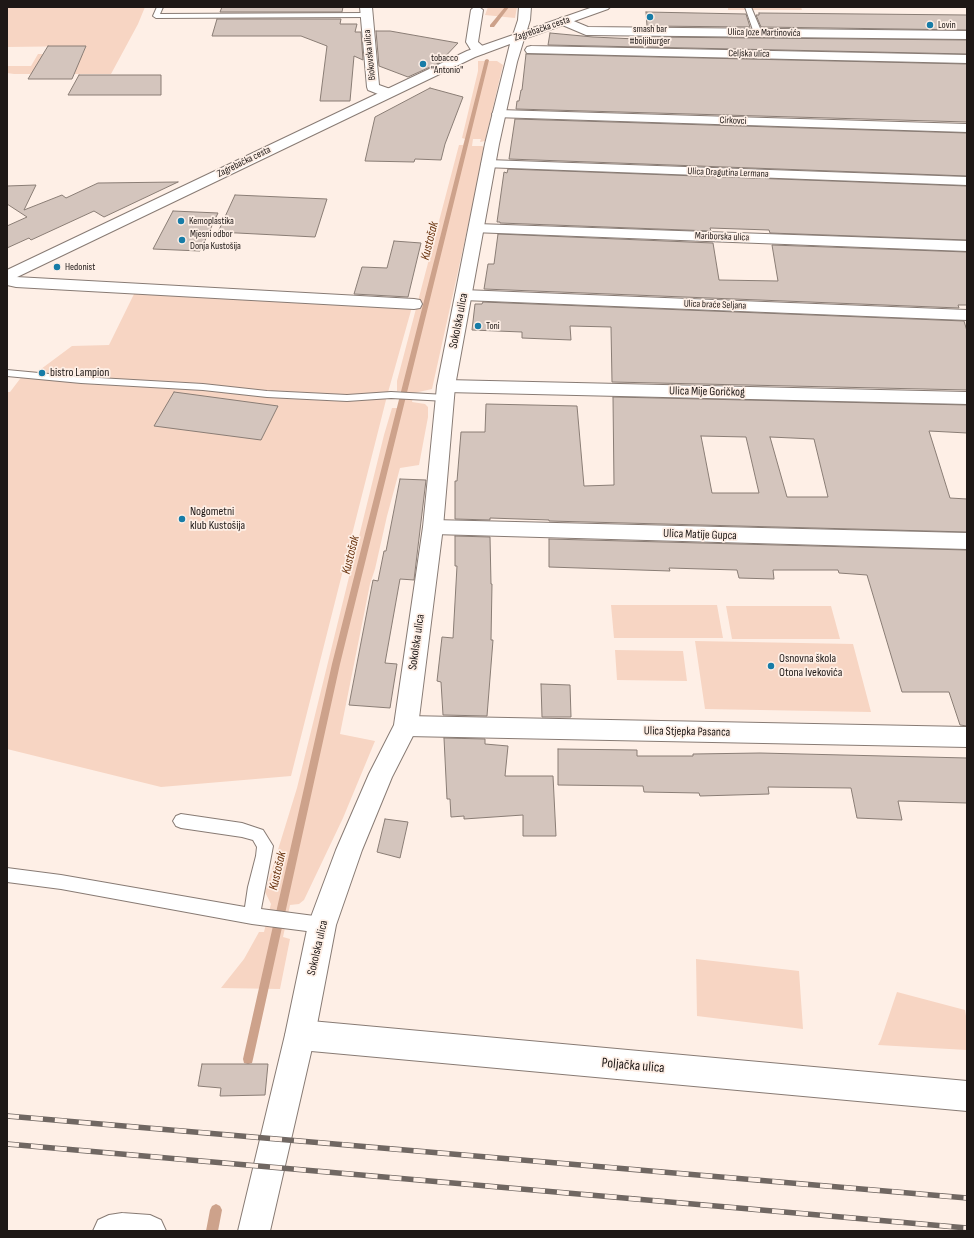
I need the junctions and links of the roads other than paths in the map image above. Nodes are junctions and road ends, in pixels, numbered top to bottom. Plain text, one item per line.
1 (160, 7) edge
2 (525, 7) edge
3 (604, 7) edge
4 (748, 7) edge
5 (477, 10) dead end
6 (366, 11) edge
7 (564, 21) junction
8 (758, 33) junction
9 (967, 35) edge
10 (525, 44) junction
11 (481, 50) junction
12 (967, 59) edge
13 (388, 93) junction
14 (499, 114) junction
15 (967, 128) edge
16 (488, 164) junction
17 (967, 181) edge
18 (476, 229) junction
19 (967, 246) edge
20 (7, 276) edge
21 (7, 280) edge
22 (463, 295) junction
23 (414, 304) dead end
24 (967, 315) edge
25 (7, 373) edge
26 (446, 392) junction
27 (967, 398) edge
28 (433, 527) junction
29 (967, 541) edge
30 (406, 726) junction
31 (967, 737) edge
32 (181, 821) dead end
33 (7, 875) edge
34 (256, 917) junction
35 (322, 925) junction
36 (300, 1035) junction
37 (967, 1096) edge
38 (109, 1231) edge
39 (150, 1231) edge
40 (254, 1231) edge

1 - 6 lane
2 - 10 street, Sokolska ulica
3 - 7 street, Zagrebačka cesta
4 - 8 lane
5 - 11 street
6 - 13 street, Biokovska ulica
7 - 8 street, Ulica Joze Martinovića
7 - 10 street, Zagrebačka cesta
8 - 9 street, Ulica Joze Martinovića
10 - 11 street, Zagrebačka cesta
10 - 12 street, Celjska ulica
10 - 14 street, Sokolska ulica
11 - 13 street, Zagrebačka cesta
13 - 20 street, Zagrebačka cesta
14 - 15 street, Cirkovci
14 - 16 street, Sokolska ulica
16 - 17 street, Ulica Dragutina Lermana
16 - 18 street, Sokolska ulica
18 - 19 street, Mariborska ulica
18 - 22 street, Sokolska ulica
21 - 23 street
22 - 24 street, Ulica braće Seljana
22 - 26 street, Sokolska ulica
25 - 26 lane
26 - 27 street, Ulica Mije Goričkog
26 - 28 street, Sokolska ulica
28 - 29 street, Ulica Matije Gupca
28 - 30 street, Sokolska ulica
30 - 31 street, Ulica Stjepka Pasanca
30 - 35 street, Sokolska ulica
32 - 34 lane
33 - 34 lane
34 - 35 lane
35 - 36 street, Sokolska ulica
36 - 37 street, Poljačka ulica
36 - 40 street, Sokolska ulica
38 - 39 street

